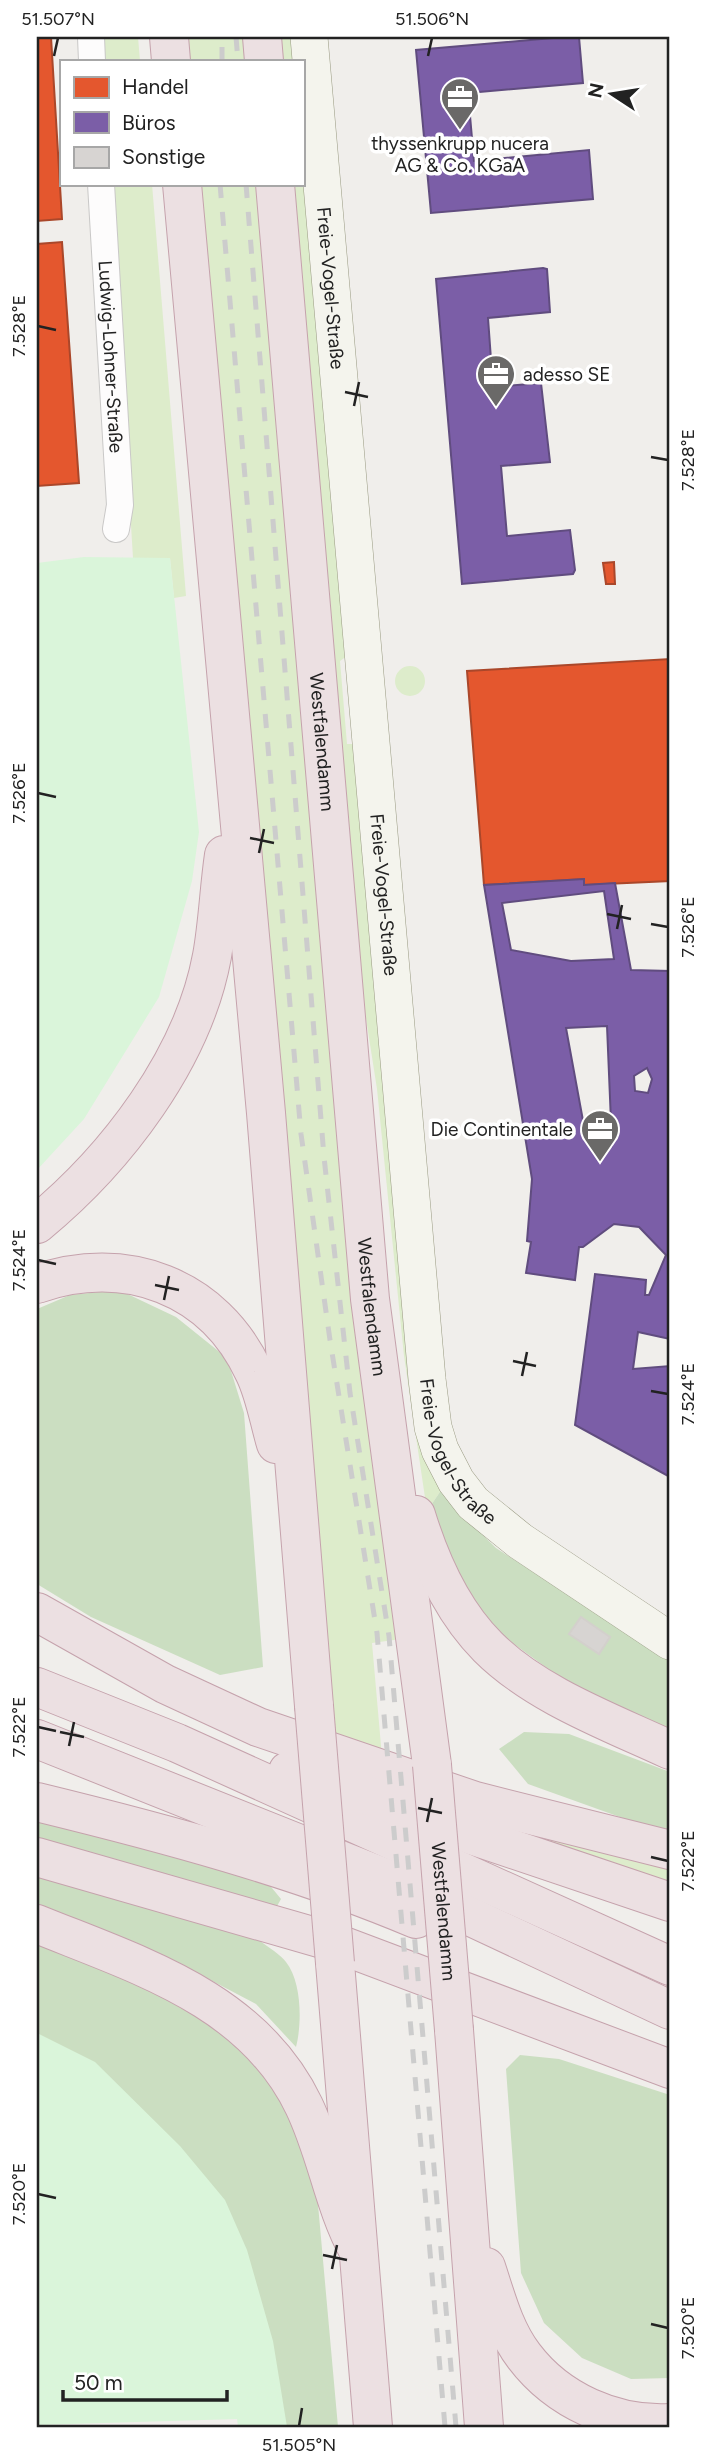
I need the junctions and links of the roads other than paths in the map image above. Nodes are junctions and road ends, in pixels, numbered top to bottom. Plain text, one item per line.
1 (91, 37) edge
2 (169, 37) edge
3 (262, 37) edge
4 (309, 37) edge
5 (92, 60) edge
6 (171, 60) edge
7 (264, 60) edge
8 (101, 186) edge
9 (182, 186) edge
10 (275, 186) edge
11 (116, 529) dead end
12 (236, 799) junction
13 (37, 1224) edge
14 (37, 1284) edge
15 (388, 1448) junction
16 (296, 1491) junction
17 (37, 1612) edge
18 (670, 1641) edge
19 (37, 1687) edge
20 (37, 1739) edge
21 (177, 1743) junction
22 (670, 1750) edge
23 (37, 1802) edge
24 (670, 1850) edge
25 (37, 1857) edge
26 (670, 1902) edge
27 (37, 1924) edge
28 (670, 1966) edge
29 (603, 1980) junction
30 (670, 2010) edge
31 (670, 2069) edge
32 (468, 2212) junction
33 (358, 2250) junction
34 (670, 2423) edge
35 (373, 2427) edge
36 (484, 2427) edge

1 - 5 street
2 - 6 highway
3 - 7 highway
4 - 18 street, Freie-Vogel-Straße
8 - 11 street, Ludwig-Lohner-Straße
9 - 12 highway
10 - 15 highway, Westfalendamm
12 - 13 highway
12 - 16 highway
14 - 16 highway
15 - 22 highway
15 - 32 highway, Westfalendamm, bridge
16 - 33 highway, bridge
17 - 24 highway
19 - 21 highway
20 - 29 highway
21 - 26 highway
21 - 28 highway
23 - 29 highway
25 - 31 highway
27 - 33 highway
29 - 30 highway
32 - 34 highway
32 - 36 highway, Westfalendamm
33 - 35 highway

